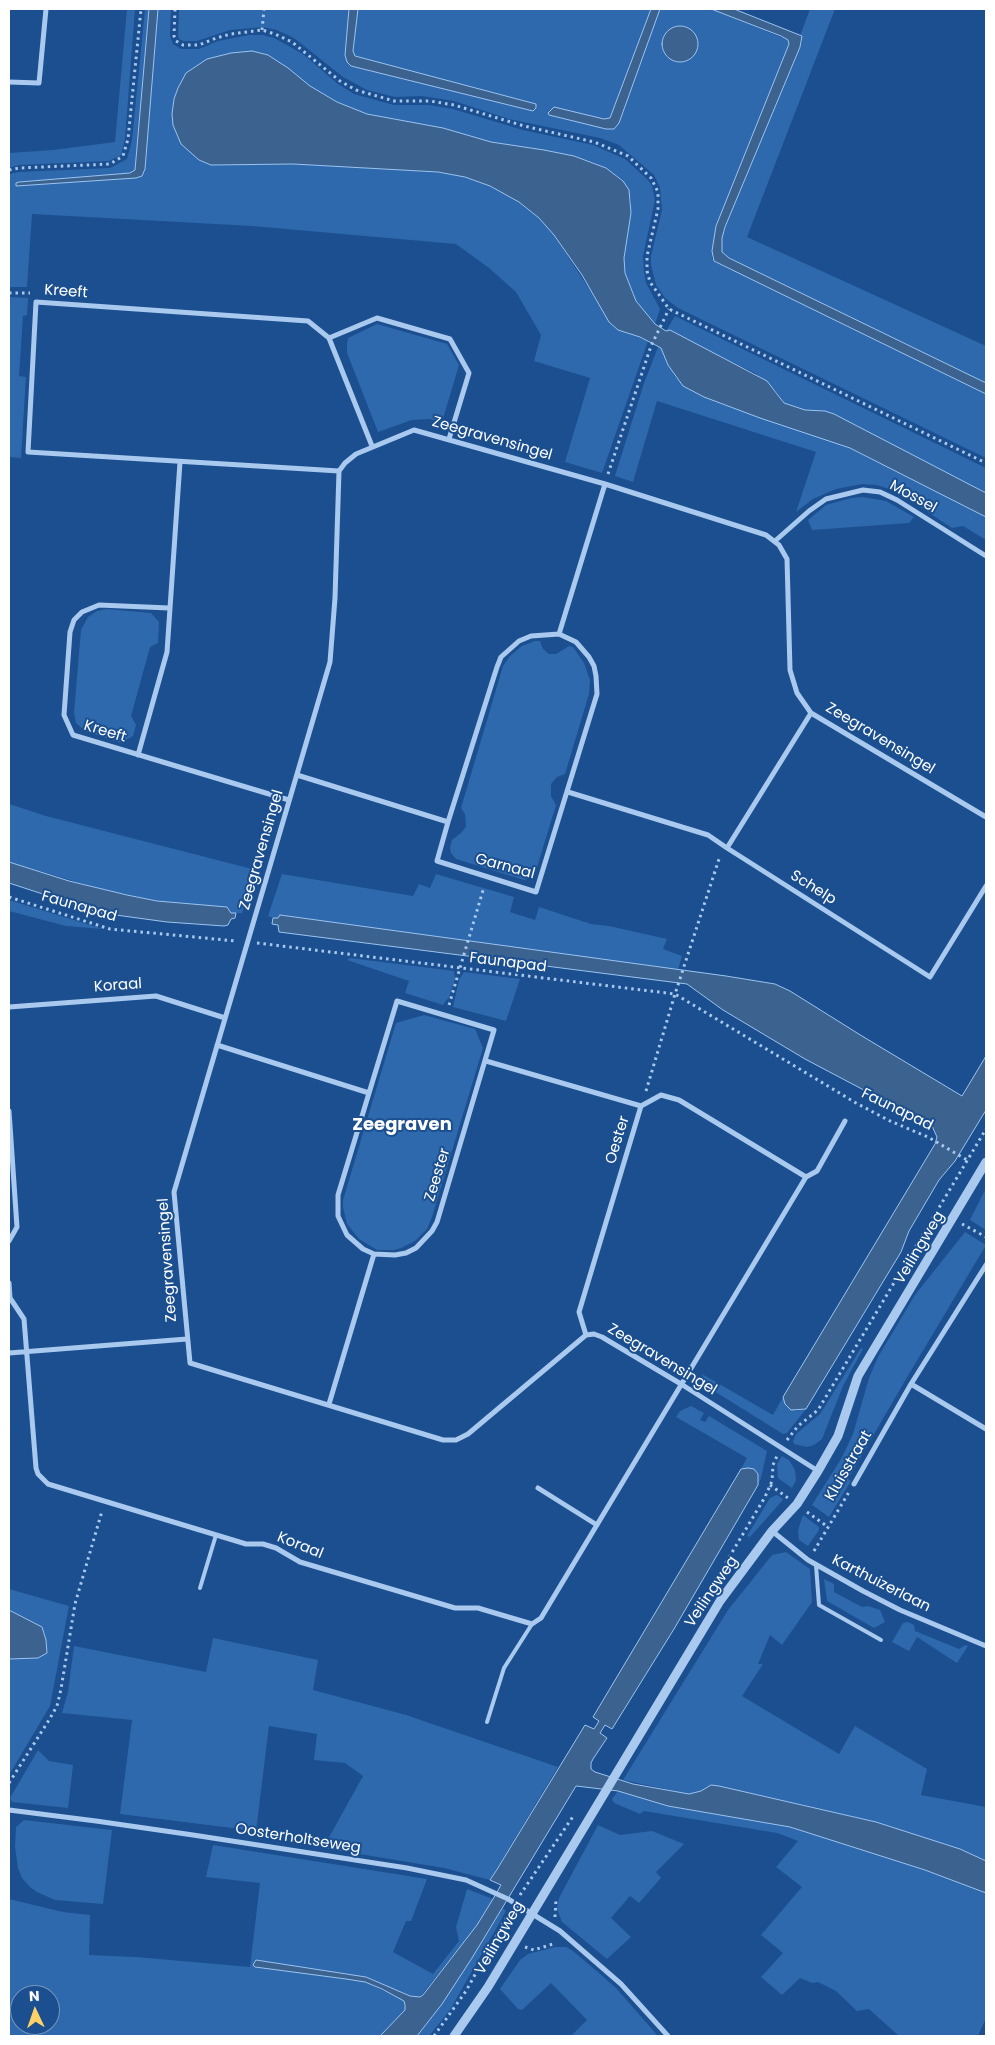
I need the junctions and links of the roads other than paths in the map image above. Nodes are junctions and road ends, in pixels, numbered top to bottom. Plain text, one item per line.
1 (46, 9) edge
2 (9, 82) edge
3 (329, 338) junction
4 (449, 439) junction
5 (372, 446) junction
6 (180, 462) junction
7 (339, 471) junction
8 (605, 484) junction
9 (775, 541) junction
10 (986, 556) edge
11 (169, 608) junction
12 (559, 634) junction
13 (811, 713) junction
14 (138, 755) junction
15 (298, 775) junction
16 (568, 792) junction
17 (289, 800) junction
18 (986, 816) edge
19 (448, 822) junction
20 (727, 848) junction
21 (986, 886) edge
22 (9, 1007) edge
23 (225, 1018) junction
24 (217, 1045) junction
25 (486, 1061) junction
26 (368, 1093) junction
27 (641, 1106) junction
28 (9, 1111) edge
29 (845, 1121) dead end
30 (986, 1162) edge
31 (806, 1177) junction
32 (9, 1241) edge
33 (374, 1254) junction
34 (986, 1264) edge
35 (9, 1283) edge
36 (586, 1335) junction
37 (186, 1339) junction
38 (27, 1352) junction
39 (9, 1353) edge
40 (681, 1384) junction
41 (911, 1384) junction
42 (329, 1404) junction
43 (986, 1429) edge
44 (818, 1471) junction
45 (854, 1484) road end
46 (538, 1488) dead end
47 (597, 1524) junction
48 (772, 1531) junction
49 (216, 1535) junction
50 (816, 1565) junction
51 (200, 1588) dead end
52 (532, 1624) junction
53 (881, 1640) dead end
54 (986, 1646) edge
55 (487, 1722) dead end
56 (9, 1810) edge
57 (530, 1914) junction
58 (454, 2036) edge
59 (668, 2036) edge

1 - 2 street
3 - 4 street
3 - 5 street, Kreeft
3 - 6 street, Kreeft
4 - 5 street, Zeegravensingel
4 - 8 street, Zeegravensingel
5 - 7 street, Zeegravensingel
6 - 7 street, Kreeft
6 - 11 street, Kreeft
7 - 15 street, Zeegravensingel
8 - 9 street, Zeegravensingel
8 - 12 street
9 - 10 street, Mossel
9 - 13 street, Zeegravensingel
11 - 14 street, Kreeft
11 - 14 street, Kreeft
12 - 16 street, Garnaal
12 - 19 street, Garnaal
13 - 18 street, Zeegravensingel
13 - 20 street
14 - 17 street, Kreeft
15 - 17 street, Zeegravensingel
15 - 19 street
16 - 19 street, Garnaal
16 - 20 street
17 - 23 street, Zeegravensingel
20 - 21 street, Schelp
22 - 23 street, Koraal
23 - 24 street, Zeegravensingel
24 - 26 street
24 - 37 street, Zeegravensingel
25 - 26 street, Zeester
25 - 27 street
25 - 33 street, Zeester
26 - 33 street, Zeester
27 - 31 street, Oester
27 - 36 street, Oester
28 - 32 street
29 - 31 street
30 - 44 street, Veilingweg
31 - 40 street
33 - 42 street
34 - 41 street, Kluisstraat
35 - 38 street, Koraal
36 - 40 street, Zeegravensingel
36 - 42 street, Zeegravensingel
37 - 38 street
37 - 42 street, Zeegravensingel
38 - 39 street
38 - 49 street, Koraal
40 - 44 street, Zeegravensingel
40 - 47 street
41 - 43 street
41 - 45 street, Kluisstraat
44 - 48 street, Veilingweg
46 - 47 street
47 - 52 street
48 - 50 street, Karthuizerlaan
48 - 57 street, Veilingweg
49 - 51 lane
49 - 52 street, Koraal
50 - 53 lane
50 - 54 street, Karthuizerlaan
52 - 55 lane
56 - 57 street, Oosterholtseweg
57 - 58 street, Veilingweg
57 - 59 street, Oosterholtseweg

